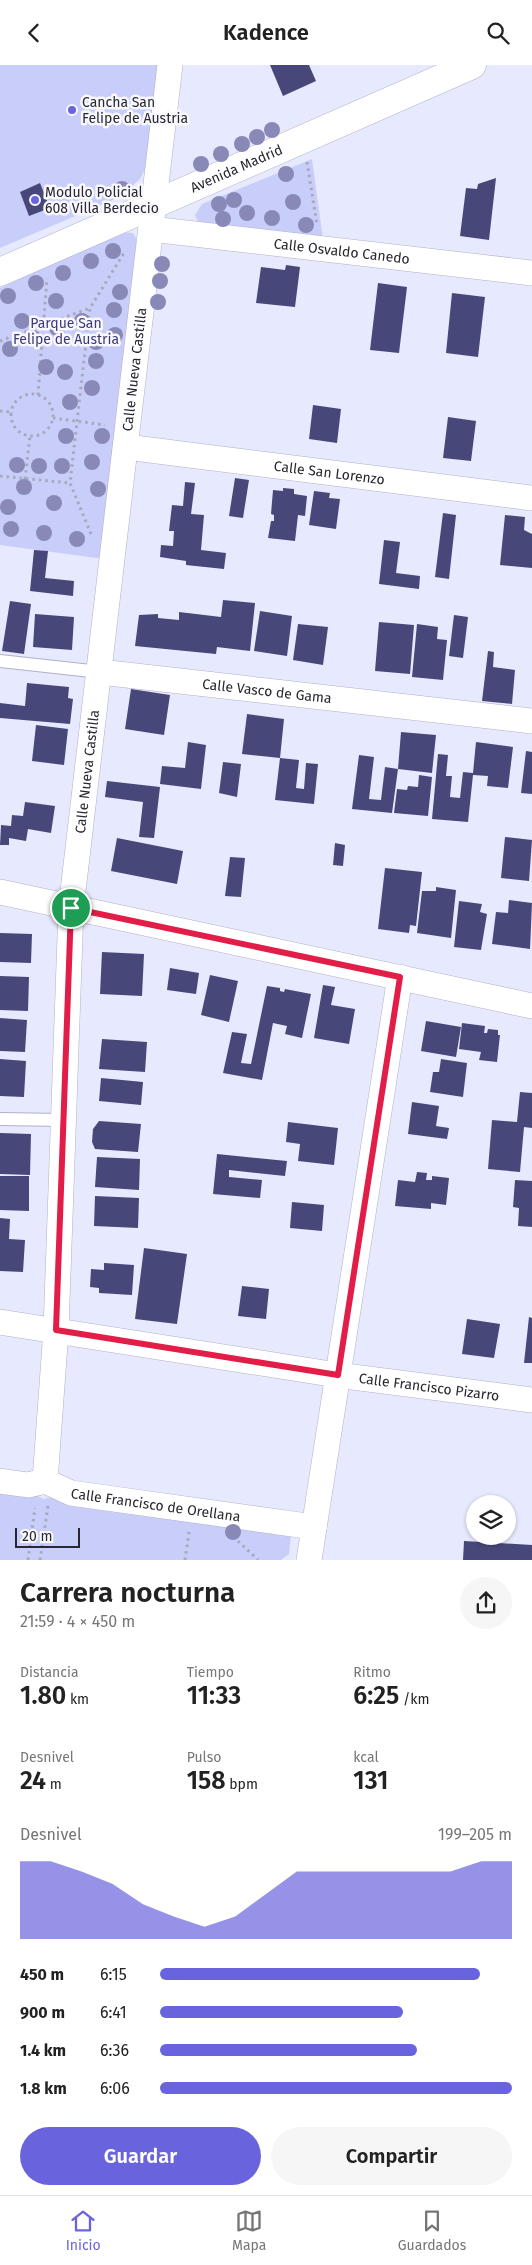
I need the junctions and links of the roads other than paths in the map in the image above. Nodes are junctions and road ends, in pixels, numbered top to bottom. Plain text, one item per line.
1 (170, 65) edge
2 (472, 65) edge
3 (153, 217) junction
4 (0, 272) edge
5 (532, 273) edge
6 (126, 447) junction
7 (532, 498) edge
8 (0, 661) edge
9 (100, 672) junction
10 (532, 721) edge
11 (0, 892) edge
12 (71, 908) junction
13 (400, 977) junction
14 (532, 1006) edge
15 (0, 1119) edge
16 (64, 1120) junction
17 (0, 1322) edge
18 (56, 1330) junction
19 (338, 1375) junction
20 (532, 1400) edge
21 (0, 1481) edge
22 (45, 1481) junction
23 (314, 1527) junction
24 (309, 1560) edge

1 - 3 street, Calle Nueva Castilla
2 - 3 street, Avenida Madrid
3 - 4 street, Avenida Madrid
3 - 5 street, Calle Osvaldo Canedo
3 - 6 street, Calle Nueva Castilla
6 - 7 street, Calle San Lorenzo
6 - 9 street, Calle Nueva Castilla
8 - 9 lane, Calle Vasco de Gama
9 - 10 street, Calle Vasco de Gama
9 - 12 street, Calle Nueva Castilla
11 - 12 street
12 - 13 street
12 - 16 street, Calle Nueva Castilla
13 - 14 street
13 - 19 street
15 - 16 lane
16 - 18 street, Calle Nueva Castilla
17 - 18 street, Calle Francisco Pizarro
18 - 19 street, Calle Francisco Pizarro
18 - 22 street, Calle Nueva Castilla
19 - 20 street, Calle Francisco Pizarro
19 - 23 street
21 - 22 street
22 - 23 street, Calle Francisco de Orellana
23 - 24 street

